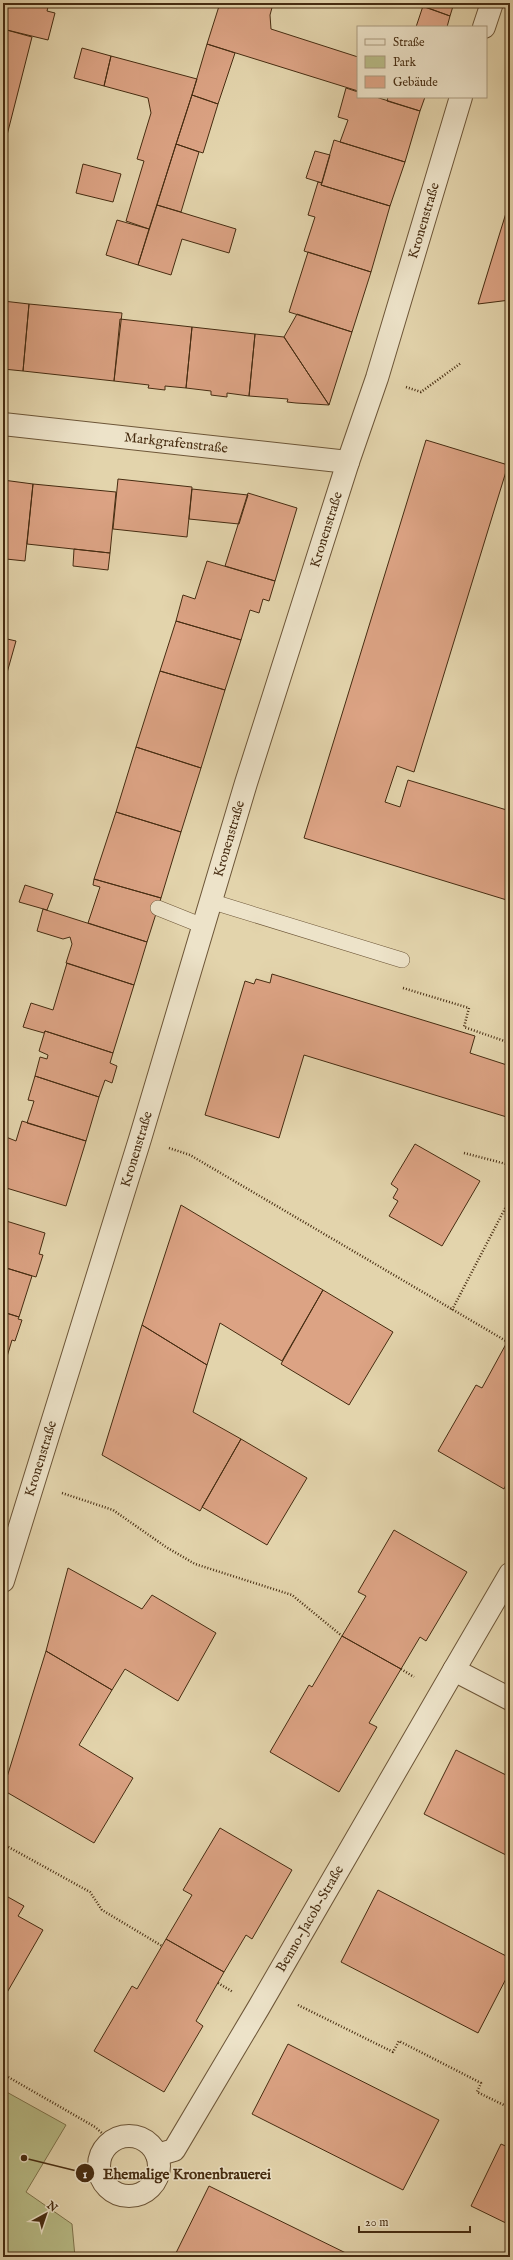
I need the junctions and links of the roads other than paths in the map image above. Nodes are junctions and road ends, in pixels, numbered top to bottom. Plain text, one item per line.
1 (492, 3) edge
2 (484, 26) edge
3 (461, 98) edge
4 (3, 424) edge
5 (348, 462) junction
6 (210, 901) junction
7 (158, 908) dead end
8 (203, 926) junction
9 (402, 960) dead end
10 (510, 1574) edge
11 (3, 1581) edge
12 (454, 1670) junction
13 (510, 1699) edge
14 (157, 2156) junction

1 - 2 street
3 - 5 street, Kronenstraße
4 - 5 street, Markgrafenstraße
5 - 6 street, Kronenstraße
6 - 8 street, Kronenstraße
6 - 9 lane
7 - 8 lane
8 - 11 street, Kronenstraße
10 - 12 street, Benno-Jacob-Straße
12 - 13 street
12 - 14 street, Benno-Jacob-Straße
14 - 14 street

